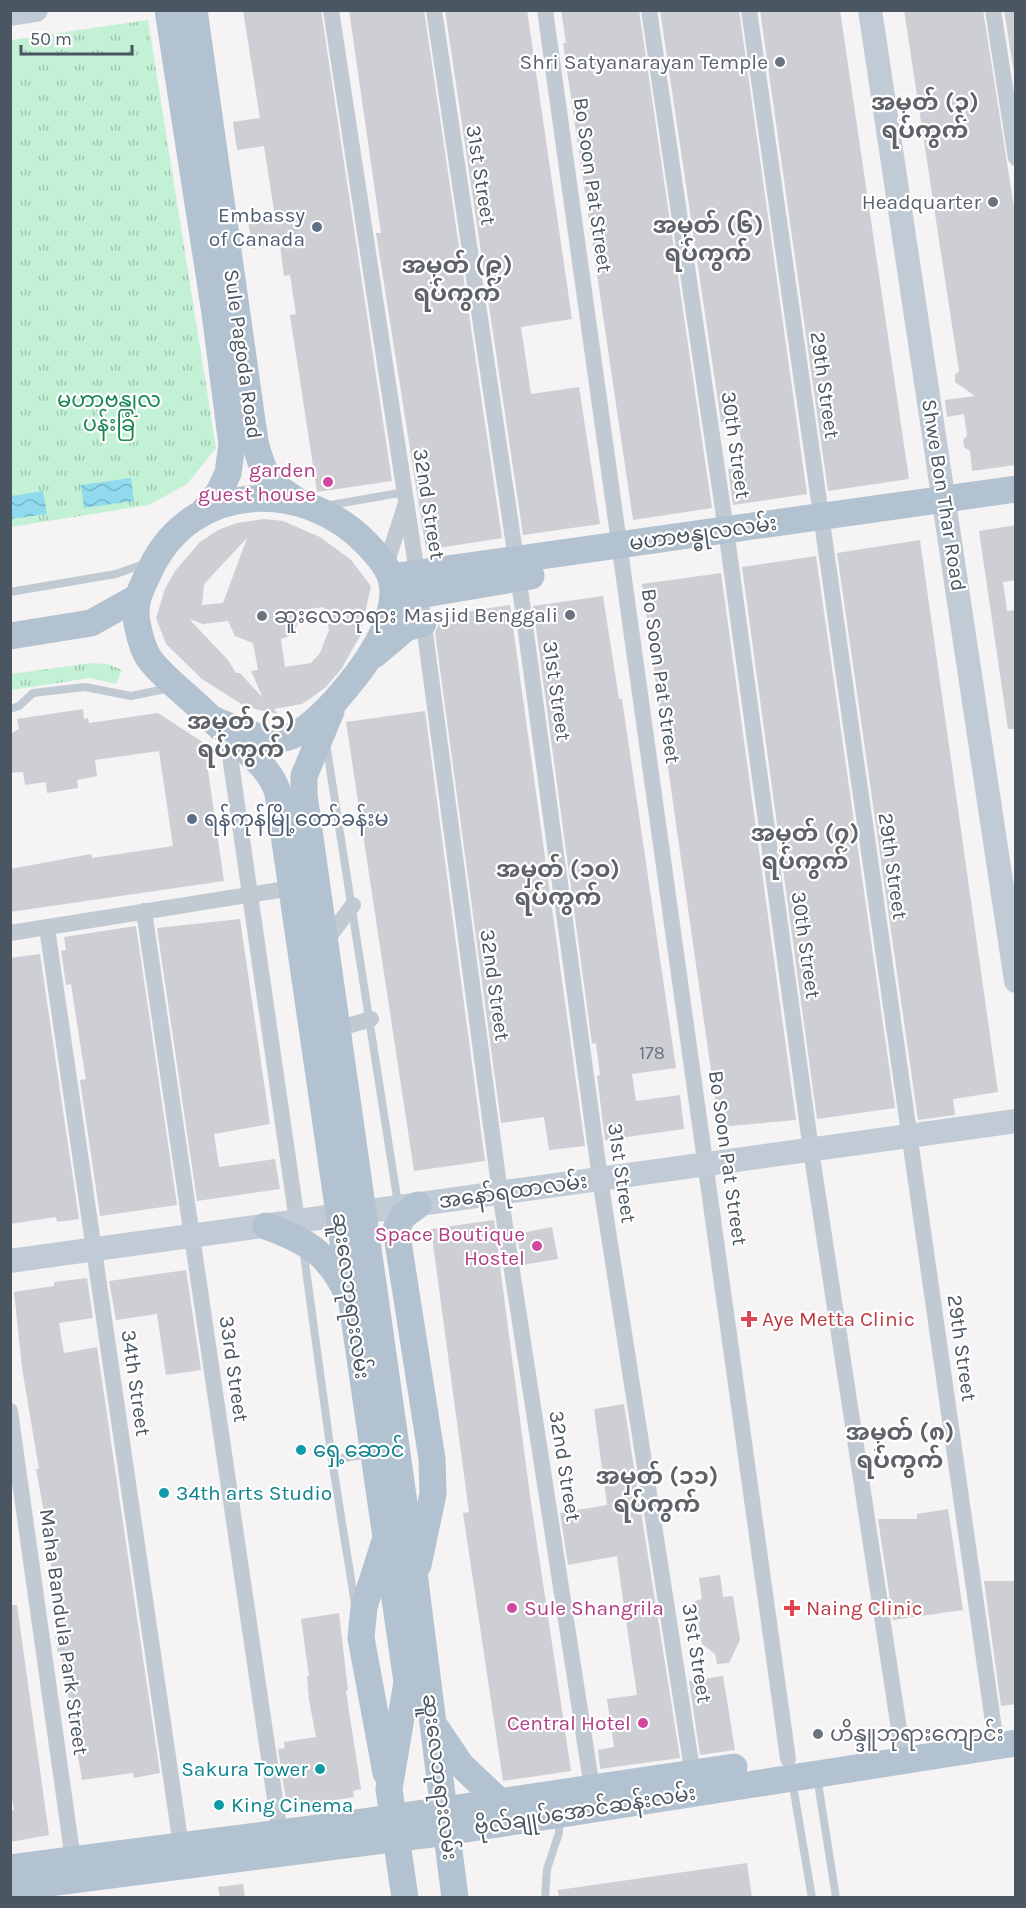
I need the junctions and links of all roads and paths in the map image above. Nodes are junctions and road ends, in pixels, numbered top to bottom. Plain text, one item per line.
1 (36, 10) edge
2 (168, 10) edge
3 (194, 10) edge
4 (331, 10) edge
5 (434, 10) edge
6 (545, 10) edge
7 (649, 10) edge
8 (749, 10) edge
9 (870, 10) edge
10 (993, 10) edge
11 (10, 14) edge
12 (1016, 158) edge
13 (1016, 489) edge
14 (405, 496) junction
15 (306, 505) junction
16 (1016, 505) edge
17 (946, 507) junction
18 (203, 512) junction
19 (822, 525) junction
20 (728, 539) junction
21 (621, 554) junction
22 (155, 558) junction
23 (517, 568) junction
24 (390, 579) junction
25 (419, 584) junction
26 (10, 592) edge
27 (136, 598) junction
28 (423, 623) junction
29 (10, 636) edge
30 (357, 673) junction
31 (176, 686) junction
32 (336, 699) junction
33 (10, 709) edge
34 (220, 727) junction
35 (324, 727) junction
36 (292, 888) junction
37 (249, 896) junction
38 (353, 906) junction
39 (144, 911) junction
40 (47, 928) junction
41 (10, 933) edge
42 (325, 942) junction
43 (1016, 981) edge
44 (371, 1019) junction
45 (337, 1029) junction
46 (1016, 1121) edge
47 (909, 1136) junction
48 (811, 1150) junction
49 (706, 1164) junction
50 (600, 1179) junction
51 (500, 1193) junction
52 (408, 1206) junction
53 (352, 1214) junction
54 (266, 1226) joint
55 (299, 1230) junction
56 (192, 1236) junction
57 (93, 1249) junction
58 (10, 1261) edge
59 (354, 1306) junction
60 (10, 1411) edge
61 (373, 1453) junction
62 (332, 1460) junction
63 (386, 1538) junction
64 (415, 1581) junction
65 (362, 1638) junction
66 (434, 1724) junction
67 (1008, 1732) edge
68 (381, 1741) junction
69 (916, 1746) junction
70 (799, 1770) junction
71 (694, 1782) junction
72 (592, 1788) junction
73 (389, 1789) junction
74 (499, 1801) junction
75 (559, 1813) junction
76 (446, 1821) junction
77 (364, 1822) junction
78 (395, 1828) junction
79 (280, 1833) junction
80 (181, 1846) junction
81 (73, 1860) junction
82 (10, 1868) edge
83 (10, 1888) edge
84 (405, 1898) edge
85 (454, 1898) edge
86 (545, 1898) edge
87 (812, 1898) edge
88 (836, 1898) edge

1 - 11 main road
2 - 18 main road, Sule Pagoda Road
3 - 15 main road, Sule Pagoda Road
4 - 14 street, 32nd Street
5 - 23 street, 31st Street
6 - 21 street, Bo Soon Pat Street
7 - 20 street, 30th Street
8 - 19 street, 29th Street
9 - 17 main road, Shwe Bon Thar Road
10 - 12 street
13 - 17 main road, မဟာဗန္ဓုလလမ်း
14 - 15 lane
14 - 24 street
14 - 25 street, 32nd Street
15 - 18 main road
15 - 24 main road, Sule Pagoda Road
16 - 17 main road, မဟာဗန္ဓုလလမ်း
17 - 19 main road, မဟာဗန္ဓုလလမ်း
17 - 43 main road, Shwe Bon Thar Road
18 - 22 main road
19 - 20 main road, မဟာဗန္ဓုလလမ်း
19 - 47 street, 29th Street
20 - 21 main road, မဟာဗန္ဓုလလမ်း
20 - 48 street, 30th Street
21 - 23 main road, မဟာဗန္ဓုလလမ်း
21 - 49 street, Bo Soon Pat Street
22 - 26 lane
22 - 27 main road
23 - 25 main road, မဟာဗန္ဓုလလမ်း
23 - 50 street, 31st Street
24 - 25 main road, မဟာဗန္ဓုလလမ်း
24 - 30 main road
25 - 28 street, 32nd Street
27 - 29 main road
27 - 31 main road, ဆူးလေဘုရားလမ်း
28 - 30 main road
28 - 51 street, 32nd Street
30 - 32 main road
31 - 33 lane
31 - 34 main road, ဆူးလေဘုရားလမ်း
32 - 34 main road
32 - 35 main road, ဆူးလေဘုရားလမ်း
34 - 36 main road, ဆူးလေဘုရားလမ်း
34 - 37 street
35 - 38 lane
35 - 42 main road, ဆူးလေဘုရားလမ်း
36 - 37 street
36 - 53 main road, ဆူးလေဘုရားလမ်း
37 - 39 street
37 - 55 street
38 - 42 street
38 - 44 lane
39 - 40 street
39 - 56 street, 33rd Street
40 - 41 street
40 - 57 street, 34th Street
42 - 45 main road, ဆူးလေဘုရားလမ်း
44 - 45 street
44 - 52 lane
45 - 53 main road, ဆူးလေဘုရားလမ်း
46 - 47 main road, အနော်ရထာလမ်း
47 - 48 main road, အနော်ရထာလမ်း
47 - 67 street, 29th Street
48 - 49 main road, အနော်ရထာလမ်း
48 - 69 street, 30th Street
49 - 50 main road, အနော်ရထာလမ်း
49 - 70 street, Bo Soon Pat Street
50 - 51 main road, အနော်ရထာလမ်း
50 - 71 street, 31st Street
51 - 52 main road, အနော်ရထာလမ်း
51 - 72 street, 32nd Street
52 - 53 main road, အနော်ရထာလမ်း
52 - 64 main road
53 - 55 main road, အနော်ရထာလမ်း
53 - 59 main road, ဆူးလေဘုရားလမ်း
53 - 64 main road, ဆူးလေဘုရားလမ်း
54 - 55 main road
54 - 56 main road
55 - 59 main road
55 - 62 lane
56 - 57 main road
56 - 79 street, 33rd Street
57 - 58 main road
57 - 80 street, 34th Street
59 - 61 main road, ဆူးလေဘုရားလမ်း
60 - 81 street, Maha Bandula Park Street
61 - 62 lane
61 - 63 main road, ဆူးလေဘုရားလမ်း
62 - 65 lane
63 - 65 main road
63 - 73 main road, ဆူးလေဘုရားလမ်း
64 - 66 main road, ဆူးလေဘုရားလမ်း
65 - 68 main road
66 - 74 main road
66 - 76 main road, ဆူးလေဘုရားလမ်း
67 - 69 main road, ဗိုလ်ချုပ်အောင်ဆန်းလမ်း
68 - 73 main road
68 - 77 main road
69 - 70 main road, ဗိုလ်ချုပ်အောင်ဆန်းလမ်း
70 - 71 main road, ဗိုလ်ချုပ်အောင်ဆန်းလမ်း
70 - 87 lane
70 - 88 lane
71 - 72 main road, ဗိုလ်ချုပ်အောင်ဆန်းလမ်း
71 - 75 main road, ဗိုလ်ချုပ်အောင်ဆန်းလမ်း
72 - 74 main road, ဗိုလ်ချုပ်အောင်ဆန်းလမ်း
73 - 78 main road, ဆူးလေဘုရားလမ်း
74 - 76 main road, ဗိုလ်ချုပ်အောင်ဆန်းလမ်း
75 - 76 main road, ဗိုလ်ချုပ်အောင်ဆန်းလမ်း
75 - 86 lane
76 - 78 main road, ဗိုလ်ချုပ်အောင်ဆန်းလမ်း
76 - 85 main road, ဆူးလေဘုရားလမ်း
77 - 78 main road, ဗိုလ်ချုပ်အောင်ဆန်းလမ်း
77 - 79 main road, ဗိုလ်ချုပ်အောင်ဆန်းလမ်း
78 - 83 main road, ဗိုလ်ချုပ်အောင်ဆန်းလမ်း
78 - 84 main road, ဆူးလေဘုရားလမ်း
79 - 80 main road, ဗိုလ်ချုပ်အောင်ဆန်းလမ်း
80 - 81 main road, ဗိုလ်ချုပ်အောင်ဆန်းလမ်း
81 - 82 main road, ဗိုလ်ချုပ်အောင်ဆန်းလမ်း

